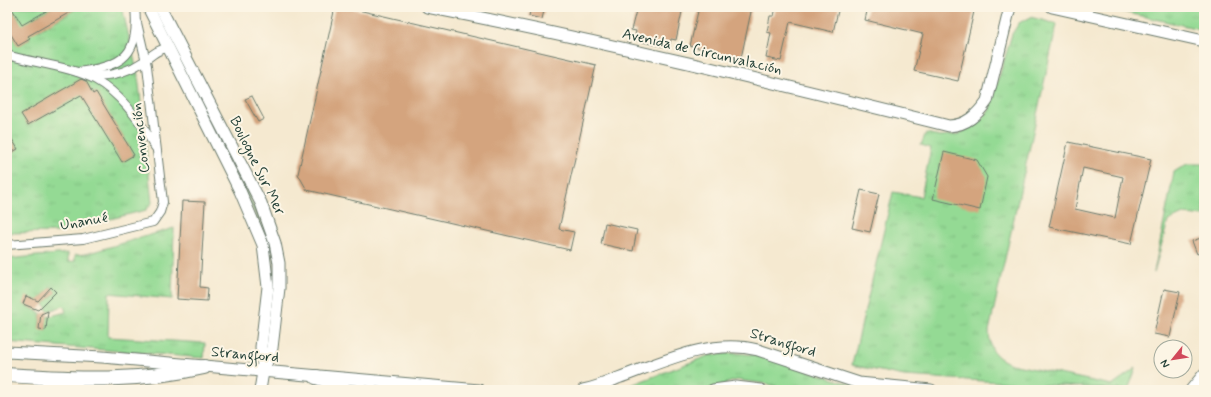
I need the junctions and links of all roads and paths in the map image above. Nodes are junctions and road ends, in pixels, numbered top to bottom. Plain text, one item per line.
1 (135, 7) edge
2 (148, 7) edge
3 (160, 7) edge
4 (427, 7) edge
5 (1010, 7) edge
6 (1052, 7) edge
7 (137, 23) junction
8 (1204, 41) edge
9 (168, 48) junction
10 (7, 55) edge
11 (145, 60) junction
12 (76, 72) junction
13 (157, 152) junction
14 (160, 212) joint
15 (7, 245) edge
16 (7, 352) edge
17 (204, 367) junction
18 (263, 372) junction
19 (1204, 374) edge
20 (7, 376) edge
21 (316, 377) junction
22 (859, 383) junction
23 (260, 390) edge
24 (345, 390) edge
25 (479, 390) edge
26 (583, 390) edge
27 (713, 390) edge
28 (761, 390) edge
29 (885, 390) edge
30 (931, 390) edge
31 (1191, 390) edge

1 - 7 street
2 - 9 street, Boulogne Sur Mer
3 - 18 street, Boulogne Sur Mer
4 - 5 street, Avenida de Circunvalación
6 - 8 street
7 - 11 street, Convención
7 - 12 street
9 - 11 street
9 - 18 street, Boulogne Sur Mer
10 - 12 street
11 - 12 street
11 - 13 street, Convención
12 - 13 street
13 - 14 street, Convención
14 - 15 street, Unanué
16 - 17 street, Strangford
17 - 18 street, Strangford
17 - 20 highway
18 - 21 street, Strangford
18 - 23 street, Boulogne Sur Mer
19 - 31 street
21 - 24 highway
21 - 25 street, Strangford
22 - 26 street, Strangford
22 - 29 street
22 - 30 street, Strangford
27 - 28 street

